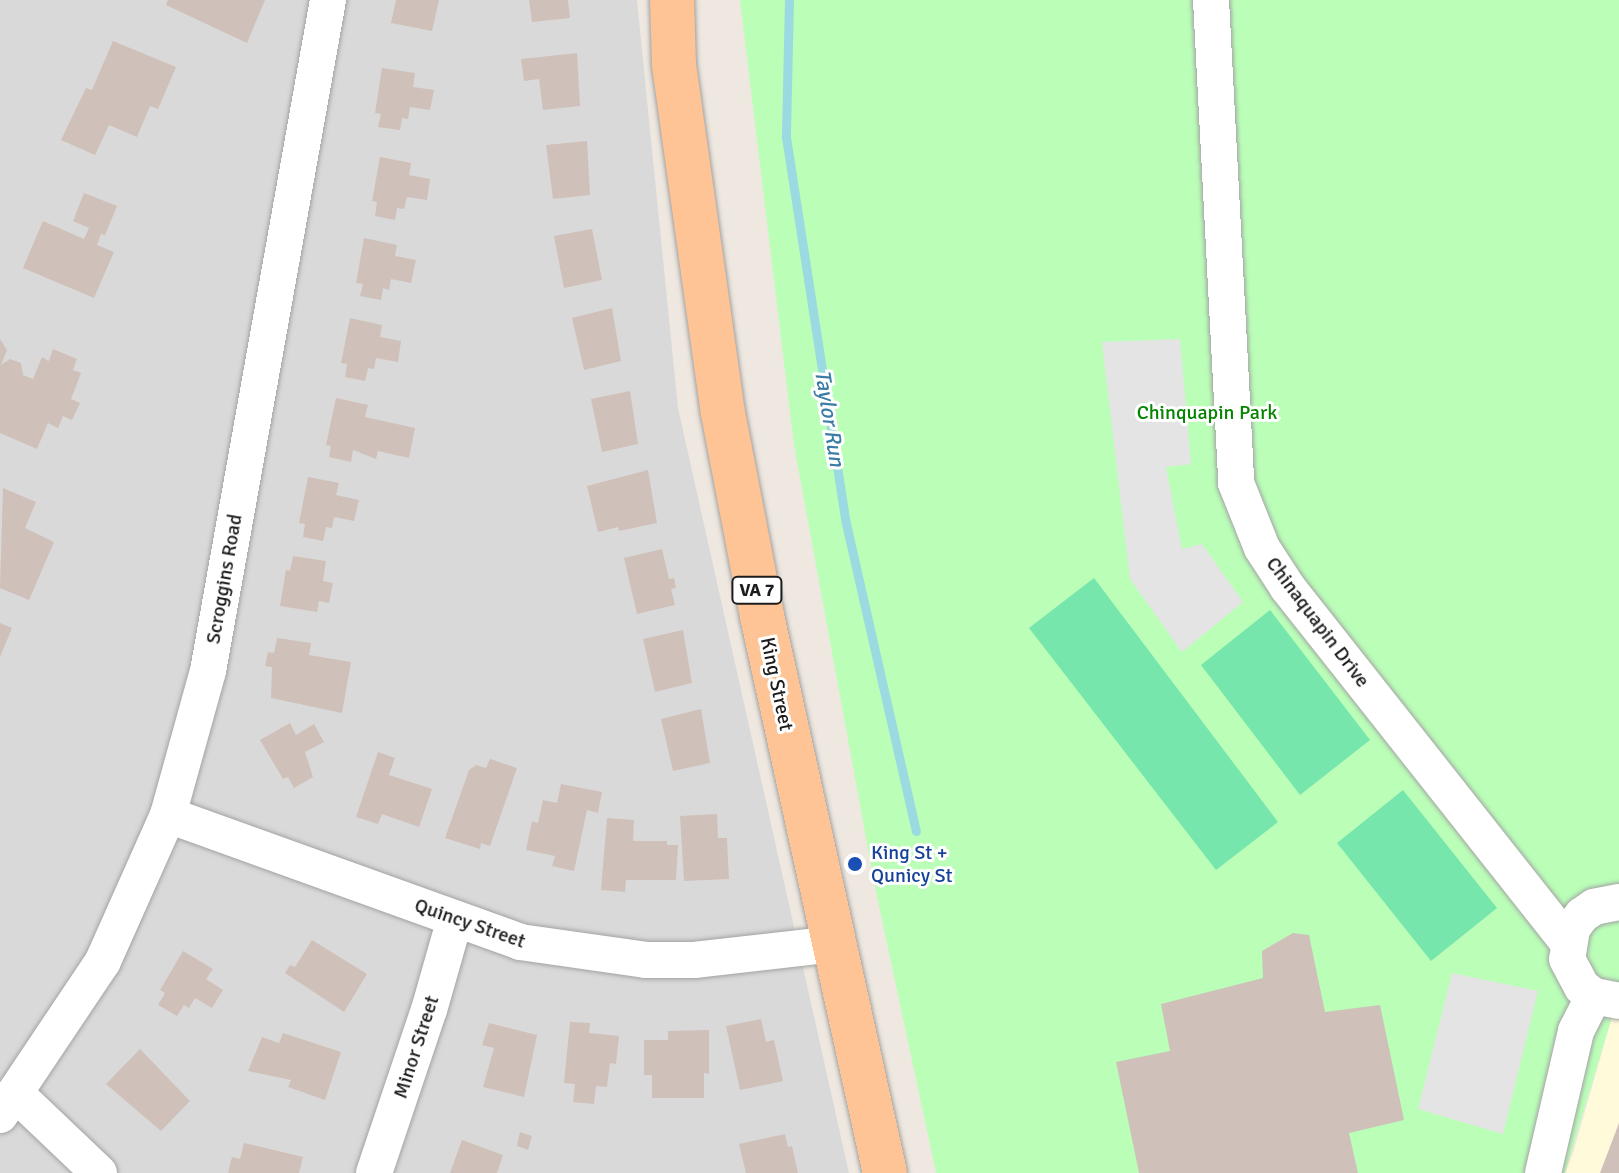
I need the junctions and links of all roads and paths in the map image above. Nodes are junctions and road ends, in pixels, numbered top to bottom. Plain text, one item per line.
1 (328, 0) edge
2 (672, 0) edge
3 (1211, 0) edge
4 (168, 815) junction
5 (1619, 902) edge
6 (455, 919) junction
7 (1568, 942) junction
8 (834, 944) junction
9 (1606, 999) edge
10 (7, 1104) edge
11 (99, 1173) edge
12 (374, 1173) edge
13 (885, 1173) edge
14 (1543, 1173) edge

1 - 4 street, Scroggins Road
2 - 8 main road, King Street / VA 7
3 - 7 street, Chinaquapin Drive
4 - 6 street, Quincy Street
4 - 10 street, Scroggins Road
5 - 7 street
6 - 8 street, Quincy Street
6 - 12 street, Minor Street
7 - 9 street, Chinaquapin Drive
8 - 13 main road, King Street / VA 7
9 - 14 street, Chinaquapin Drive
10 - 11 street

